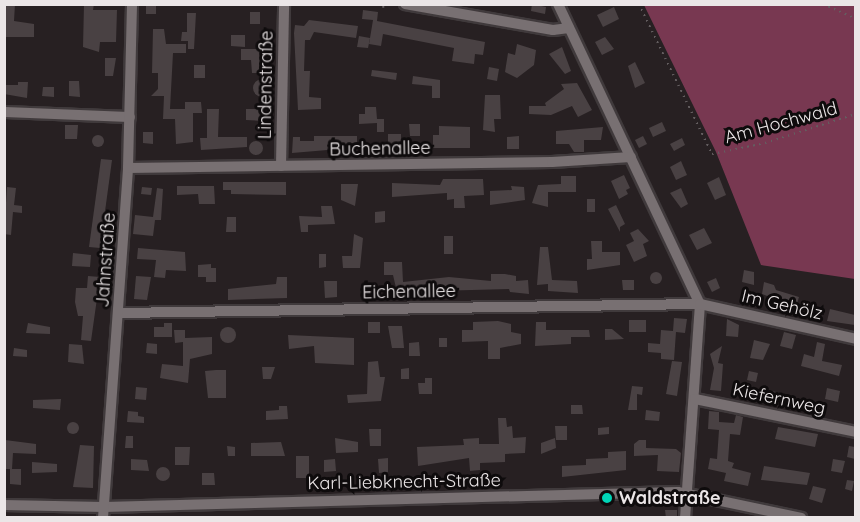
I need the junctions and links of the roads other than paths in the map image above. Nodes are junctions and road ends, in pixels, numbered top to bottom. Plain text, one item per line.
1 (132, 4) edge
2 (284, 4) edge
3 (405, 4) edge
4 (558, 4) edge
5 (569, 28) junction
6 (4, 112) edge
7 (130, 117) junction
8 (631, 157) junction
9 (280, 166) junction
10 (128, 168) junction
11 (700, 304) junction
12 (119, 313) junction
13 (855, 339) edge
14 (695, 399) junction
15 (855, 432) edge
16 (687, 493) junction
17 (4, 505) edge
18 (104, 512) edge
19 (685, 518) edge
20 (801, 518) edge

1 - 7 street, Jahnstraße
2 - 9 street, Lindenstraße
3 - 5 street
4 - 5 street
5 - 8 street
6 - 7 street
7 - 10 street, Jahnstraße
8 - 9 street, Buchenallee
8 - 11 street
9 - 10 street, Buchenallee
10 - 12 street, Jahnstraße
11 - 12 street, Eichenallee
11 - 13 street, Im Gehölz
11 - 14 street
12 - 18 street, Jahnstraße
14 - 15 street, Kiefernweg
14 - 16 street
16 - 18 street, Karl-Liebknecht-Straße
16 - 19 street
16 - 20 street, Karl-Liebknecht-Straße
17 - 18 street, Karl-Liebknecht-Straße

